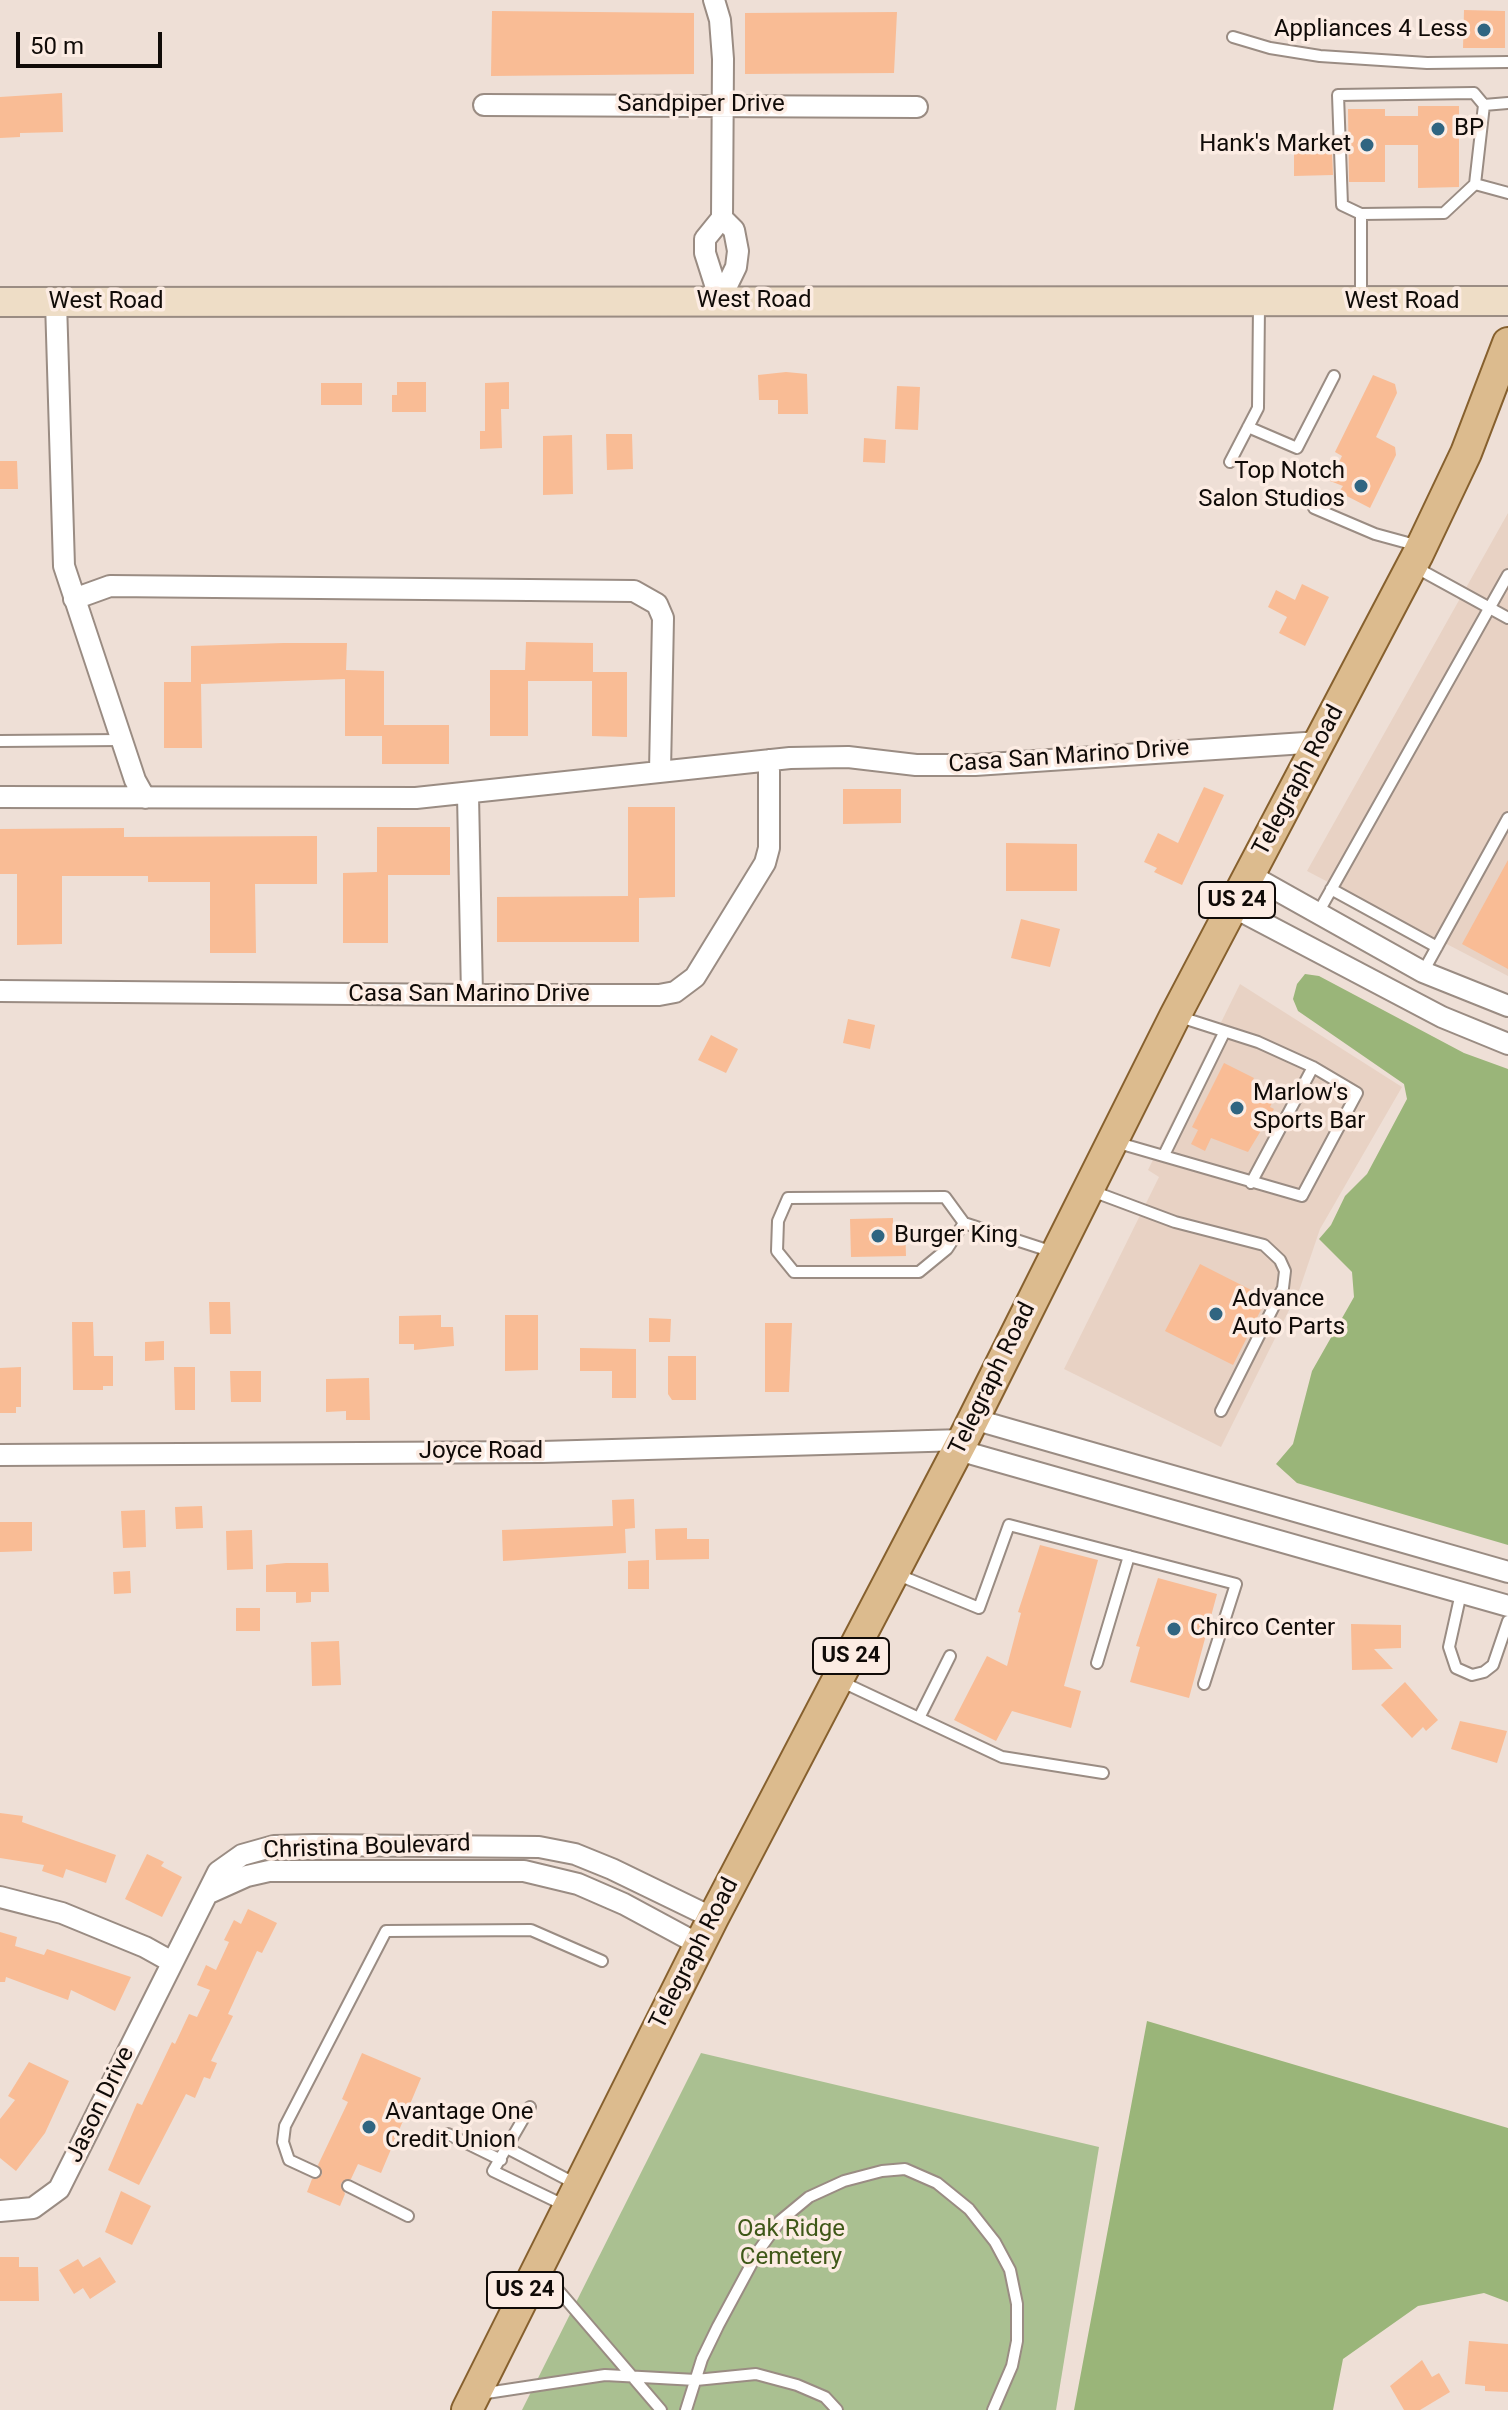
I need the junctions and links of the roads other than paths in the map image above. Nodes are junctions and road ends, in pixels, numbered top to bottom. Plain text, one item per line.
1 (714, 0) edge
2 (1233, 37) dead end
3 (1508, 62) edge
4 (1508, 103) edge
5 (484, 105) dead end
6 (723, 105) junction
7 (1484, 105) junction
8 (917, 107) dead end
9 (1475, 184) junction
10 (1508, 193) edge
11 (1361, 214) junction
12 (722, 218) junction
13 (720, 300) junction
14 (1508, 301) edge
15 (0, 302) edge
16 (56, 302) junction
17 (1361, 302) junction
18 (1259, 303) junction
19 (1508, 343) edge
20 (1334, 376) dead end
21 (1248, 427) junction
22 (1230, 462) dead end
23 (1314, 508) dead end
24 (1417, 556) junction
25 (1508, 575) edge
26 (74, 599) junction
27 (1489, 607) junction
28 (1508, 618) edge
29 (121, 740) junction
30 (0, 741) edge
31 (1320, 742) junction
32 (769, 760) junction
33 (660, 771) junction
34 (468, 795) junction
35 (0, 797) edge
36 (145, 798) junction
37 (1508, 818) edge
38 (1250, 875) junction
39 (1331, 889) junction
40 (1233, 907) junction
41 (1318, 913) junction
42 (1437, 947) junction
43 (1423, 972) junction
44 (0, 991) edge
45 (472, 995) junction
46 (1409, 999) junction
47 (1508, 1006) edge
48 (1175, 1016) junction
49 (1224, 1033) junction
50 (1508, 1044) edge
51 (1313, 1067) junction
52 (1112, 1141) junction
53 (1164, 1155) junction
54 (1251, 1183) junction
55 (1087, 1189) junction
56 (964, 1223) junction
57 (1055, 1253) junction
58 (1221, 1411) dead end
59 (964, 1437) junction
60 (0, 1455) edge
61 (1201, 1484) junction
62 (1191, 1516) junction
63 (1319, 1518) junction
64 (1309, 1549) junction
65 (1129, 1556) junction
66 (1503, 1570) edge
67 (894, 1573) junction
68 (1461, 1593) junction
69 (1486, 1600) junction
70 (1508, 1606) edge
71 (1508, 1621) edge
72 (950, 1656) dead end
73 (1097, 1663) dead end
74 (839, 1680) junction
75 (1204, 1684) dead end
76 (919, 1718) junction
77 (1103, 1773) dead end
78 (380, 1845) junction
79 (587, 1859) junction
80 (380, 1870) junction
81 (578, 1884) junction
82 (207, 1894) junction
83 (0, 1897) edge
84 (713, 1918) junction
85 (700, 1945) junction
86 (602, 1961) dead end
87 (172, 1962) junction
88 (530, 2107) dead end
89 (448, 2134) dead end
90 (509, 2149) junction
91 (501, 2160) junction
92 (315, 2172) dead end
93 (348, 2186) dead end
94 (573, 2196) junction
95 (0, 2211) edge
96 (408, 2216) dead end
97 (537, 2265) junction
98 (633, 2377) junction
99 (696, 2380) junction
100 (470, 2402) edge
101 (661, 2410) edge
102 (686, 2410) edge
103 (837, 2410) edge
104 (993, 2410) edge

1 - 6 street
2 - 3 lane
4 - 7 lane
5 - 6 street, Sandpiper Drive
6 - 8 street, Sandpiper Drive
6 - 12 street
7 - 9 lane
7 - 11 lane
9 - 10 lane
9 - 11 lane
11 - 17 lane
12 - 13 street
12 - 13 street
13 - 16 street, West Road
13 - 18 street, West Road
14 - 17 street, West Road
15 - 16 street, West Road
16 - 26 street
17 - 18 street, West Road
18 - 21 lane
19 - 24 main road, Telegraph Road / US 24
20 - 21 lane
21 - 22 lane
23 - 24 lane
24 - 27 lane
24 - 31 main road, Telegraph Road / US 24
25 - 27 lane
26 - 29 street
26 - 33 street
27 - 28 lane
27 - 39 lane
29 - 30 lane
29 - 36 street
31 - 32 street, Casa San Marino Drive
31 - 38 main road, Telegraph Road / US 24
32 - 33 street, Casa San Marino Drive
32 - 45 street, Casa San Marino Drive
33 - 34 street, Casa San Marino Drive
34 - 36 street, Casa San Marino Drive
34 - 45 street
35 - 36 street, Casa San Marino Drive
37 - 42 lane
38 - 40 main road, Telegraph Road / US 24
38 - 41 street
39 - 41 lane
39 - 42 lane
40 - 46 street
40 - 48 main road, Telegraph Road / US 24
41 - 43 street
42 - 43 lane
43 - 46 street
43 - 47 street
44 - 45 street, Casa San Marino Drive
46 - 50 street
48 - 49 lane
48 - 52 main road, Telegraph Road / US 24
49 - 51 lane
49 - 53 lane
51 - 54 lane
51 - 54 lane
52 - 53 lane
52 - 55 main road, Telegraph Road / US 24
53 - 54 lane
55 - 57 main road, Telegraph Road / US 24
55 - 58 lane
56 - 56 lane
56 - 57 lane
57 - 59 main road, Telegraph Road / US 24
59 - 60 street, Joyce Road
59 - 61 street
59 - 62 street
59 - 67 main road, Telegraph Road / US 24
61 - 62 street
61 - 63 street
62 - 64 street
63 - 64 street
63 - 66 street
64 - 68 street
65 - 67 lane
65 - 73 lane
65 - 75 lane
66 - 69 street
67 - 74 main road, Telegraph Road / US 24
68 - 69 street
68 - 71 lane
69 - 70 street
72 - 76 lane
74 - 76 lane
74 - 84 main road, Telegraph Road / US 24
76 - 77 lane
78 - 79 street, Christina Boulevard
78 - 80 street
78 - 82 street, Christina Boulevard
79 - 81 street
79 - 84 street, Christina Boulevard
80 - 81 street, Christina Boulevard
80 - 82 street, Christina Boulevard
81 - 85 street, Christina Boulevard
82 - 87 street, Jason Drive
83 - 87 street
84 - 85 main road, Telegraph Road / US 24
85 - 94 main road, Telegraph Road / US 24
86 - 92 lane
87 - 95 street, Jason Drive
88 - 90 lane
89 - 91 lane
90 - 91 lane
90 - 94 lane
91 - 94 lane
93 - 96 lane
94 - 97 main road, Telegraph Road / US 24
97 - 98 lane
97 - 100 main road, Telegraph Road / US 24
98 - 99 lane
98 - 100 lane
98 - 101 lane
99 - 102 lane
99 - 103 lane
99 - 104 lane

